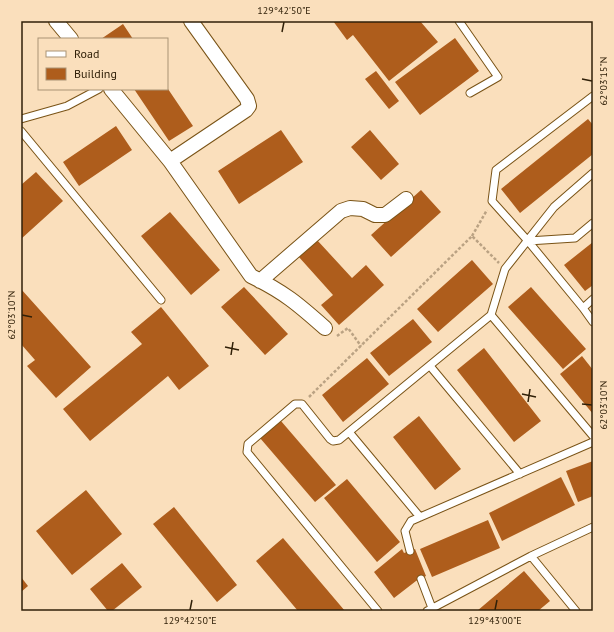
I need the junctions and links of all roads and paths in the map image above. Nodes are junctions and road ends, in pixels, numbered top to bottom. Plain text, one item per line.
1 (56, 21) edge
2 (191, 21) edge
3 (459, 21) edge
4 (70, 38) edge
5 (97, 90) edge
6 (112, 90) edge
7 (470, 93) dead end
8 (592, 100) edge
9 (21, 119) edge
10 (21, 131) edge
11 (170, 161) junction
12 (593, 173) edge
13 (406, 199) dead end
14 (492, 200) junction
15 (593, 223) edge
16 (472, 236) junction
17 (528, 241) junction
18 (505, 269) junction
19 (260, 280) junction
20 (593, 299) edge
21 (161, 300) dead end
22 (583, 308) junction
23 (491, 315) junction
24 (593, 322) edge
25 (325, 328) joint
26 (361, 346) junction
27 (430, 366) junction
28 (302, 404) junction
29 (349, 432) junction
30 (593, 436) edge
31 (593, 442) edge
32 (520, 474) junction
33 (420, 517) junction
34 (593, 527) edge
35 (410, 551) dead end
36 (531, 556) junction
37 (421, 579) dead end
38 (430, 610) edge
39 (378, 611) edge
40 (576, 611) edge

1 - 4 street
2 - 11 street
3 - 7 lane
5 - 9 lane
6 - 11 street
8 - 14 lane
10 - 21 lane
11 - 19 street
12 - 17 lane
13 - 19 street
14 - 16 path
14 - 17 lane
15 - 17 lane
16 - 18 path
16 - 26 path
17 - 18 lane
17 - 22 lane
18 - 23 lane
19 - 25 street
20 - 22 lane
22 - 24 lane
23 - 27 lane
23 - 30 lane
25 - 26 path
26 - 28 path
27 - 29 lane
27 - 32 lane
28 - 29 lane
28 - 39 lane
29 - 33 lane
31 - 32 lane
32 - 33 lane
33 - 35 lane
34 - 36 lane
36 - 38 lane
36 - 40 lane
37 - 38 lane

